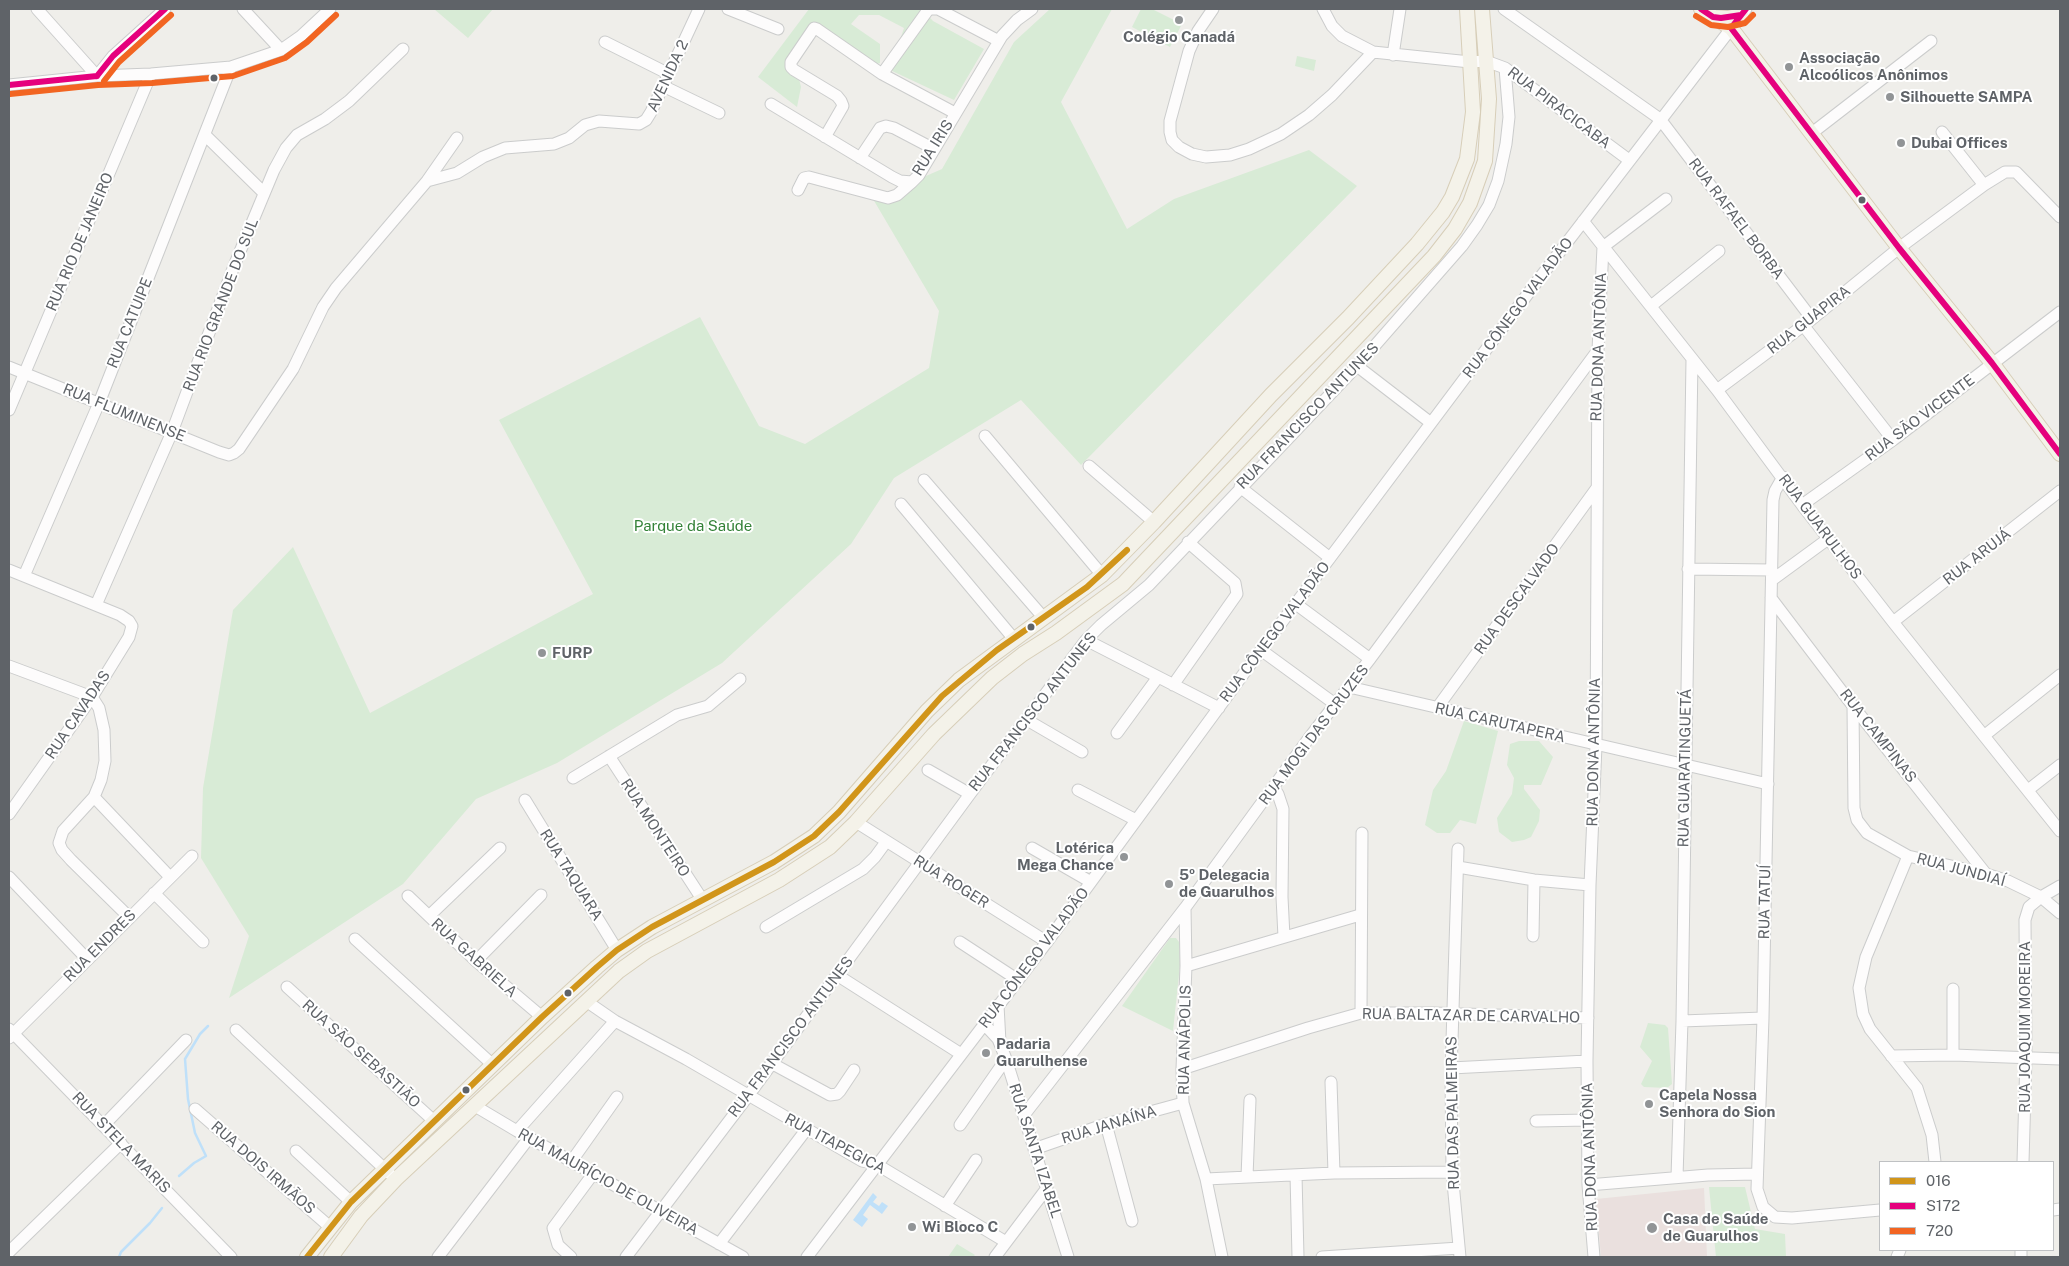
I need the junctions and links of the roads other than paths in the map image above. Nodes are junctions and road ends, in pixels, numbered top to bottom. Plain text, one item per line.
1 (37, 9) edge
2 (165, 9) edge
3 (243, 9) edge
4 (330, 9) edge
5 (699, 9) edge
6 (728, 9) edge
7 (932, 9) edge
8 (1032, 9) edge
9 (1212, 9) edge
10 (1323, 9) edge
11 (1400, 9) edge
12 (1467, 9) edge
13 (1482, 9) edge
14 (1504, 9) edge
15 (1701, 9) edge
16 (1743, 12) edge
17 (1713, 17) junction
18 (1731, 28) junction
19 (778, 29) dead end
20 (999, 41) junction
21 (1931, 41) dead end
22 (605, 42) dead end
23 (403, 49) dead end
24 (281, 50) junction
25 (1373, 52) junction
26 (1393, 55) junction
27 (1486, 61) junction
28 (1470, 62) junction
29 (231, 67) junction
30 (1505, 68) junction
31 (151, 74) junction
32 (669, 74) junction
33 (882, 74) junction
34 (96, 76) junction
35 (1520, 79) junction
36 (9, 85) edge
37 (663, 86) junction
38 (1507, 90) junction
39 (771, 104) dead end
40 (719, 113) dead end
41 (955, 113) junction
42 (1660, 119) junction
43 (1942, 132) dead end
44 (1812, 133) junction
45 (205, 135) junction
46 (825, 137) junction
47 (457, 138) dead end
48 (934, 149) junction
49 (860, 158) junction
50 (1629, 160) junction
51 (427, 181) junction
52 (912, 182) junction
53 (1984, 185) junction
54 (798, 190) dead end
55 (263, 192) junction
56 (1666, 199) dead end
57 (2060, 217) edge
58 (1583, 221) junction
59 (1602, 247) junction
60 (1899, 248) junction
61 (1719, 251) dead end
62 (1650, 306) junction
63 (2060, 312) edge
64 (1807, 322) junction
65 (1598, 350) junction
66 (1692, 359) junction
67 (1992, 362) junction
68 (1357, 366) junction
69 (9, 367) edge
70 (25, 373) junction
71 (1717, 390) junction
72 (98, 403) junction
73 (9, 410) edge
74 (1432, 423) junction
75 (172, 432) junction
76 (985, 436) dead end
77 (1893, 440) junction
78 (2060, 454) edge
79 (1212, 458) junction
80 (1089, 466) dead end
81 (1229, 474) junction
82 (1783, 477) junction
83 (924, 480) dead end
84 (1240, 487) junction
85 (1596, 489) junction
86 (2060, 491) edge
87 (901, 504) dead end
88 (1802, 505) junction
89 (1154, 522) junction
90 (1828, 539) junction
91 (1188, 542) junction
92 (1330, 558) junction
93 (1688, 569) junction
94 (9, 570) edge
95 (1102, 574) junction
96 (1772, 575) junction
97 (24, 576) junction
98 (1771, 598) junction
99 (1296, 604) junction
100 (96, 605) junction
101 (1043, 618) junction
102 (1893, 622) junction
103 (1014, 639) junction
104 (1086, 640) junction
105 (1261, 650) junction
106 (1370, 659) junction
107 (9, 666) edge
108 (2060, 676) edge
109 (1158, 677) junction
110 (740, 679) dead end
111 (1173, 685) junction
112 (1349, 687) junction
113 (92, 698) junction
114 (1335, 704) junction
115 (1853, 706) junction
116 (1218, 708) junction
117 (1437, 708) junction
118 (1027, 720) junction
119 (1117, 733) dead end
120 (1985, 735) junction
121 (1596, 746) junction
122 (1082, 752) dead end
123 (609, 756) junction
124 (2060, 765) edge
125 (1685, 767) junction
126 (928, 770) dead end
127 (573, 778) dead end
128 (1768, 784) junction
129 (1274, 788) junction
130 (1078, 790) dead end
131 (2028, 790) junction
132 (970, 794) junction
133 (94, 797) junction
134 (525, 800) dead end
135 (10, 808) edge
136 (1136, 820) junction
137 (856, 822) junction
138 (2060, 831) edge
139 (1362, 833) dead end
140 (886, 842) junction
141 (500, 848) dead end
142 (1032, 848) dead end
143 (1458, 849) dead end
144 (192, 856) dead end
145 (1908, 856) junction
146 (921, 863) junction
147 (1458, 867) junction
148 (1986, 874) junction
149 (9, 877) edge
150 (170, 877) junction
151 (1534, 880) junction
152 (1091, 882) junction
153 (1590, 885) junction
154 (2060, 886) edge
155 (154, 893) junction
156 (541, 895) dead end
157 (408, 896) dead end
158 (2041, 897) junction
159 (702, 899) junction
160 (1185, 908) junction
161 (2060, 913) edge
162 (429, 916) junction
163 (1360, 916) junction
164 (129, 917) junction
165 (766, 927) dead end
166 (1534, 936) dead end
167 (1284, 938) junction
168 (355, 939) dead end
169 (203, 942) dead end
170 (960, 942) dead end
171 (1047, 942) junction
172 (618, 950) junction
173 (87, 959) junction
174 (476, 961) junction
175 (1186, 966) junction
176 (837, 975) junction
177 (1018, 980) junction
178 (287, 987) dead end
179 (1953, 989) dead end
180 (586, 1001) junction
181 (998, 1005) junction
182 (1361, 1013) junction
183 (1453, 1014) junction
184 (542, 1018) junction
185 (1588, 1018) junction
186 (1763, 1018) junction
187 (615, 1021) junction
188 (1682, 1021) junction
189 (984, 1024) junction
190 (236, 1030) dead end
191 (10, 1034) edge
192 (186, 1040) dead end
193 (1000, 1046) junction
194 (961, 1054) junction
195 (1953, 1055) junction
196 (1891, 1056) junction
197 (2026, 1058) junction
198 (1006, 1059) junction
199 (2060, 1059) edge
200 (1587, 1061) junction
201 (771, 1063) junction
202 (493, 1065) junction
203 (1451, 1068) junction
204 (1182, 1069) junction
205 (854, 1070) dead end
206 (1332, 1082) dead end
207 (748, 1096) junction
208 (617, 1097) dead end
209 (1250, 1100) dead end
210 (1183, 1102) junction
211 (475, 1106) junction
212 (195, 1109) dead end
213 (1024, 1115) junction
214 (1588, 1120) junction
215 (434, 1121) junction
216 (1536, 1121) dead end
217 (1106, 1124) junction
218 (104, 1125) junction
219 (960, 1125) dead end
220 (806, 1130) junction
221 (517, 1131) junction
222 (529, 1138) junction
223 (121, 1143) junction
224 (1034, 1149) junction
225 (296, 1151) dead end
226 (976, 1160) dead end
227 (1935, 1161) edge
228 (2023, 1161) edge
229 (571, 1162) junction
230 (876, 1164) junction
231 (386, 1169) junction
232 (1452, 1172) junction
233 (1334, 1173) junction
234 (593, 1174) junction
235 (1757, 1174) junction
236 (1296, 1175) junction
237 (1247, 1176) junction
238 (1677, 1177) junction
239 (396, 1179) junction
240 (1206, 1180) junction
241 (1588, 1185) junction
242 (1047, 1188) junction
243 (351, 1202) junction
244 (945, 1206) junction
245 (1879, 1210) edge
246 (660, 1211) junction
247 (1132, 1221) dead end
248 (330, 1227) junction
249 (1006, 1242) junction
250 (719, 1244) junction
251 (9, 1252) edge
252 (1460, 1253) edge
253 (231, 1257) edge
254 (307, 1257) edge
255 (331, 1257) edge
256 (438, 1257) edge
257 (571, 1257) edge
258 (626, 1257) edge
259 (742, 1257) edge
260 (807, 1257) edge
261 (995, 1257) edge
262 (1068, 1257) edge
263 (1222, 1257) edge
264 (1298, 1257) edge
265 (1322, 1257) edge
266 (1594, 1257) edge

1 - 34 street
2 - 34 street
3 - 24 street
4 - 24 street
5 - 32 street, AVENIDA 2
6 - 19 street
7 - 20 street
7 - 33 street
8 - 20 street, RUA IRIS
9 - 25 street
10 - 25 street
11 - 26 street
12 - 28 main road
13 - 27 main road
14 - 42 street, RUA RAFAEL BORBA
15 - 17 main road
16 - 17 main road
16 - 18 street, RUA CÔNEGO VALADÃO
17 - 18 main road
18 - 42 street, RUA CÔNEGO VALADÃO
18 - 44 main road
20 - 41 street, RUA IRIS
21 - 44 street
22 - 32 street
23 - 55 street, RUA RIO GRANDE DO SUL
24 - 29 street
25 - 26 street
26 - 28 street
27 - 28 street
27 - 30 street, RUA PIRACICABA
27 - 81 main road
28 - 79 main road
29 - 31 street
29 - 45 street, RUA CATUIPE
30 - 35 street, RUA PIRACICABA
30 - 38 street, RUA FRANCISCO ANTUNES
31 - 34 street
31 - 70 street, RUA RIO DE JANEIRO
32 - 37 street, AVENIDA 2
33 - 41 street
33 - 46 street
34 - 36 street
35 - 38 street
35 - 50 street, RUA PIRACICABA
37 - 40 street
37 - 51 street, AVENIDA 2
38 - 68 street, RUA FRANCISCO ANTUNES
39 - 46 street, RUA IRIS
41 - 48 street, RUA IRIS
42 - 50 street, RUA CÔNEGO VALADÃO
42 - 64 street, RUA RAFAEL BORBA
43 - 53 street
44 - 60 main road
45 - 55 street
45 - 72 street, RUA CATUIPE
46 - 49 street, RUA IRIS
47 - 51 street
48 - 49 street
48 - 52 street, RUA IRIS
49 - 52 street, RUA IRIS
50 - 58 street, RUA CÔNEGO VALADÃO
51 - 75 street, RUA FLUMINENSE
52 - 54 street
53 - 57 street, RUA GUAPIRA
53 - 60 street, RUA GUAPIRA
55 - 75 street, RUA RIO GRANDE DO SUL
56 - 59 street
58 - 59 street, RUA GUARULHOS
58 - 74 street, RUA CÔNEGO VALADÃO
59 - 62 street, RUA GUARULHOS
59 - 65 street, RUA DONA ANTÔNIA
60 - 64 street, RUA GUAPIRA
60 - 67 main road
61 - 62 street
62 - 66 street, RUA GUARULHOS
63 - 67 street, RUA SÃO VICENTE
64 - 71 street, RUA GUAPIRA
64 - 77 street, RUA RAFAEL BORBA
65 - 85 street, RUA DONA ANTÔNIA
65 - 106 street, RUA MOGI DAS CRUZES
66 - 71 street, RUA GUARULHOS
66 - 93 street, RUA GUARATINGUETÁ
67 - 77 street, RUA SÃO VICENTE
67 - 78 main road
68 - 74 street
68 - 84 street, RUA FRANCISCO ANTUNES
69 - 70 street, RUA FLUMINENSE
70 - 72 street, RUA FLUMINENSE
70 - 73 street, RUA RIO DE JANEIRO
71 - 82 street, RUA GUARULHOS
72 - 75 street, RUA FLUMINENSE
72 - 97 street, RUA CATUIPE
74 - 92 street, RUA CÔNEGO VALADÃO
75 - 100 street, RUA RIO GRANDE DO SUL
76 - 95 street
77 - 88 street, RUA SÃO VICENTE
79 - 81 main road
79 - 89 main road
80 - 89 street
81 - 137 main road
82 - 88 street, RUA GUARULHOS
82 - 96 street, RUA TATUÍ
83 - 101 street
84 - 91 street, RUA FRANCISCO ANTUNES
84 - 92 street
85 - 117 street, RUA DESCALVADO
85 - 121 street, RUA DONA ANTÔNIA
86 - 102 street, RUA ARUJÁ
87 - 103 street
88 - 90 street, RUA GUARULHOS
89 - 95 main road
90 - 96 street
90 - 102 street, RUA GUARULHOS
91 - 104 street, RUA FRANCISCO ANTUNES
91 - 111 street
92 - 99 street, RUA CÔNEGO VALADÃO
93 - 96 street
93 - 125 street, RUA GUARATINGUETÁ
94 - 97 street
95 - 101 main road
96 - 98 street, RUA TATUÍ
97 - 100 street
98 - 115 street, RUA CAMPINAS
98 - 128 street, RUA TATUÍ
99 - 105 street, RUA CÔNEGO VALADÃO
99 - 106 street
100 - 113 street, RUA CAVADAS
101 - 103 main road
102 - 120 street, RUA GUARULHOS
103 - 159 main road
104 - 109 street
104 - 118 street, RUA FRANCISCO ANTUNES
105 - 114 street
105 - 116 street, RUA CÔNEGO VALADÃO
106 - 112 street, RUA MOGI DAS CRUZES
107 - 113 street
108 - 120 street
109 - 111 street
109 - 119 street
110 - 123 street
111 - 116 street
112 - 114 street, RUA MOGI DAS CRUZES
112 - 117 street, RUA CARUTAPERA
113 - 133 street
113 - 135 street, RUA CAVADAS
114 - 129 street, RUA MOGI DAS CRUZES
115 - 145 street, RUA JUNDIAÍ
115 - 148 street, RUA CAMPINAS
116 - 136 street, RUA CÔNEGO VALADÃO
117 - 121 street, RUA CARUTAPERA
118 - 122 street
118 - 132 street, RUA FRANCISCO ANTUNES
120 - 131 street, RUA GUARULHOS
121 - 125 street, RUA CARUTAPERA
121 - 153 street, RUA DONA ANTÔNIA
123 - 127 street
123 - 159 street, RUA MONTEIRO
124 - 131 street
125 - 128 street, RUA CARUTAPERA
125 - 188 street, RUA GUARATINGUETÁ
126 - 132 street
128 - 186 street, RUA TATUÍ
129 - 160 street, RUA MOGI DAS CRUZES
129 - 167 street
130 - 136 street
131 - 138 street, RUA GUARULHOS
132 - 146 street, RUA FRANCISCO ANTUNES
133 - 150 street
133 - 164 street
134 - 172 street, RUA TAQUARA
136 - 152 street, RUA CÔNEGO VALADÃO
137 - 140 street, RUA ROGER
137 - 180 main road
139 - 163 street
140 - 146 street, RUA ROGER
140 - 165 street
141 - 162 street
142 - 152 street
143 - 147 street, RUA DAS PALMEIRAS
144 - 150 street, RUA ENDRES
145 - 148 street, RUA JUNDIAÍ
145 - 196 street
146 - 171 street, RUA ROGER
146 - 176 street, RUA FRANCISCO ANTUNES
147 - 151 street
147 - 183 street, RUA DAS PALMEIRAS
148 - 158 street, RUA JUNDIAÍ
149 - 173 street
150 - 155 street, RUA ENDRES
151 - 153 street
151 - 166 street
152 - 171 street, RUA CÔNEGO VALADÃO
153 - 185 street, RUA DONA ANTÔNIA
154 - 158 street
155 - 164 street, RUA ENDRES
155 - 169 street
156 - 174 street
157 - 162 street, RUA GABRIELA
158 - 161 street, RUA JUNDIAÍ
158 - 197 street, RUA JOAQUIM MOREIRA
159 - 172 main road
160 - 175 street, RUA ANÁPOLIS
160 - 213 street, RUA MOGI DAS CRUZES
162 - 174 street, RUA GABRIELA
163 - 167 street
163 - 182 street
164 - 173 street, RUA ENDRES
167 - 175 street
168 - 202 street
170 - 177 street
171 - 177 street, RUA CÔNEGO VALADÃO
172 - 184 main road
173 - 191 street, RUA ENDRES
174 - 184 street, RUA GABRIELA
175 - 204 street, RUA ANÁPOLIS
176 - 194 street
176 - 201 street, RUA FRANCISCO ANTUNES
177 - 181 street, RUA CÔNEGO VALADÃO
178 - 215 street, RUA SÃO SEBASTIÃO
179 - 195 street
180 - 187 street, RUA ITAPEGICA
180 - 211 main road
181 - 189 street, RUA CÔNEGO VALADÃO
181 - 193 street, RUA SANTA IZABEL
182 - 183 street, RUA BALTAZAR DE CARVALHO
182 - 204 street, RUA BALTAZAR DE CARVALHO
183 - 185 street, RUA BALTAZAR DE CARVALHO
183 - 203 street, RUA DAS PALMEIRAS
184 - 202 main road
185 - 200 street, RUA DONA ANTÔNIA
186 - 188 street
186 - 235 street, RUA TATUÍ
187 - 207 street, RUA ITAPEGICA
187 - 221 street
188 - 238 street, RUA GUARATINGUETÁ
189 - 193 street, RUA SANTA IZABEL
189 - 194 street, RUA CÔNEGO VALADÃO
190 - 231 street
191 - 218 street, RUA STELA MARIS
192 - 218 street
193 - 198 street, RUA SANTA IZABEL
194 - 230 street, RUA CÔNEGO VALADÃO
195 - 196 street
195 - 197 street
196 - 227 street
197 - 199 street
197 - 228 street, RUA JOAQUIM MOREIRA
198 - 213 street, RUA SANTA IZABEL
198 - 219 street
200 - 203 street
200 - 214 street, RUA DONA ANTÔNIA
201 - 205 street
201 - 207 street, RUA FRANCISCO ANTUNES
202 - 215 main road
203 - 232 street, RUA DAS PALMEIRAS
204 - 210 street, RUA ANÁPOLIS
206 - 233 street
207 - 220 street, RUA ITAPEGICA
207 - 246 street, RUA FRANCISCO ANTUNES
208 - 229 street
209 - 237 street
210 - 217 street, RUA JANAÍNA
210 - 240 street, RUA ANÁPOLIS
211 - 221 street, RUA MAURÍCIO DE OLIVEIRA
211 - 239 main road
212 - 248 street, RUA DOIS IRMÃOS
213 - 224 street, RUA SANTA IZABEL
214 - 216 street
214 - 241 street, RUA DONA ANTÔNIA
215 - 231 main road
217 - 224 street, RUA JANAÍNA
217 - 247 street
218 - 223 street, RUA STELA MARIS
220 - 230 street, RUA ITAPEGICA
220 - 250 street
221 - 222 street, RUA MAURÍCIO DE OLIVEIRA
222 - 229 street, RUA MAURÍCIO DE OLIVEIRA
222 - 256 street
223 - 251 street
223 - 253 street, RUA STELA MARIS
224 - 242 street, RUA SANTA IZABEL
225 - 243 street
226 - 244 street
229 - 234 street, RUA MAURÍCIO DE OLIVEIRA
230 - 244 street, RUA ITAPEGICA
230 - 260 street, RUA CÔNEGO VALADÃO
231 - 239 street
231 - 243 main road
232 - 233 street
232 - 252 street, RUA DAS PALMEIRAS
233 - 236 street
234 - 246 street, RUA MAURÍCIO DE OLIVEIRA
234 - 257 street
235 - 238 street
235 - 245 street, RUA TATUÍ
236 - 237 street
236 - 264 street
237 - 240 street
238 - 241 street
239 - 255 main road
240 - 263 street, RUA ANÁPOLIS
241 - 266 street, RUA DONA ANTÔNIA
242 - 249 street
242 - 262 street, RUA SANTA IZABEL
243 - 248 main road
244 - 249 street, RUA ITAPEGICA
246 - 250 street, RUA MAURÍCIO DE OLIVEIRA
246 - 258 street, RUA FRANCISCO ANTUNES
248 - 254 main road
249 - 261 street
250 - 259 street, RUA MAURÍCIO DE OLIVEIRA
252 - 265 street

